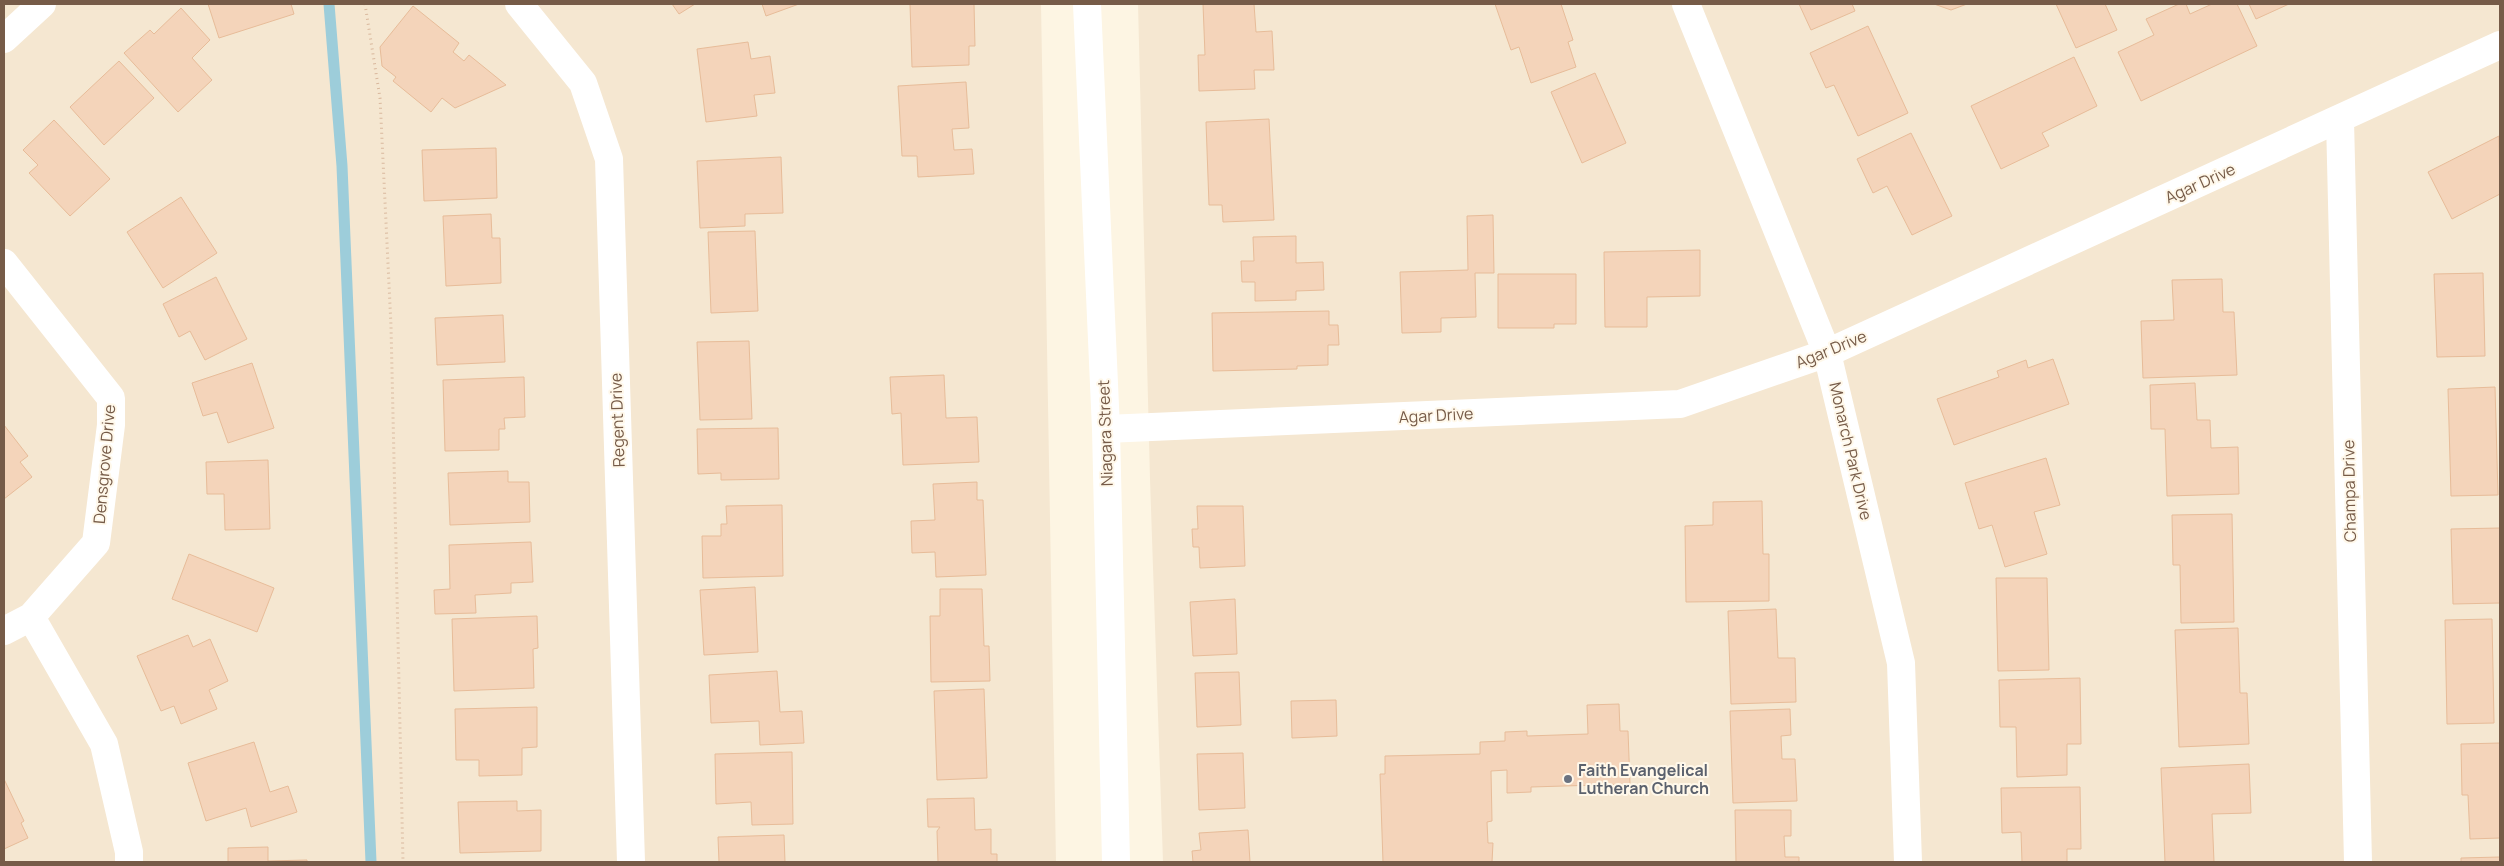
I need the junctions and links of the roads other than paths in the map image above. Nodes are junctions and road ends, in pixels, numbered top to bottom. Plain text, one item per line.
1 (42, 4) edge
2 (519, 4) edge
3 (1087, 4) edge
4 (1686, 4) edge
5 (4, 39) edge
6 (2500, 45) edge
7 (2340, 120) junction
8 (4, 263) edge
9 (1827, 352) junction
10 (1106, 430) junction
11 (31, 618) junction
12 (4, 632) edge
13 (129, 862) edge
14 (631, 862) edge
15 (1116, 862) edge
16 (1908, 862) edge
17 (2358, 862) edge

1 - 5 street
2 - 14 street, Regent Drive
3 - 10 street, Niagara Street
4 - 9 street, Monarch Park Drive
6 - 7 street, Agar Drive
7 - 9 street, Agar Drive
7 - 17 street, Champa Drive
8 - 11 street, Densgrove Drive
9 - 10 street, Agar Drive
9 - 16 street, Monarch Park Drive
10 - 15 street, Niagara Street
11 - 12 street, Densgrove Drive
11 - 13 street

